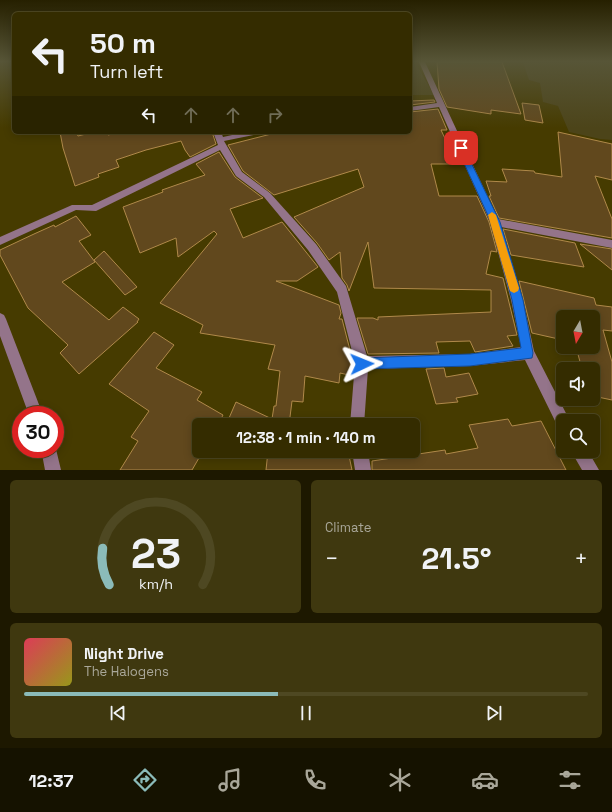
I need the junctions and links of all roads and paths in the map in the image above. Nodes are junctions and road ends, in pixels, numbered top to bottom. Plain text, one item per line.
1 (432, 84) edge
2 (441, 105) junction
3 (412, 109) edge
4 (218, 134) edge
5 (250, 134) edge
6 (221, 143) junction
7 (495, 222) junction
8 (0, 241) edge
9 (612, 244) edge
10 (0, 319) edge
11 (528, 353) junction
12 (362, 364) junction
13 (33, 406) edge
14 (559, 414) edge
15 (358, 418) edge
16 (50, 458) edge
17 (361, 458) edge
18 (583, 458) edge
19 (53, 470) edge
20 (363, 470) edge
21 (591, 470) edge

1 - 2 street
2 - 3 street
2 - 7 street
4 - 6 street
5 - 6 street
6 - 8 street
6 - 12 street
7 - 9 street
7 - 11 street
10 - 13 street
11 - 12 street
11 - 14 street
12 - 15 street
16 - 19 street
17 - 20 street
18 - 21 street

